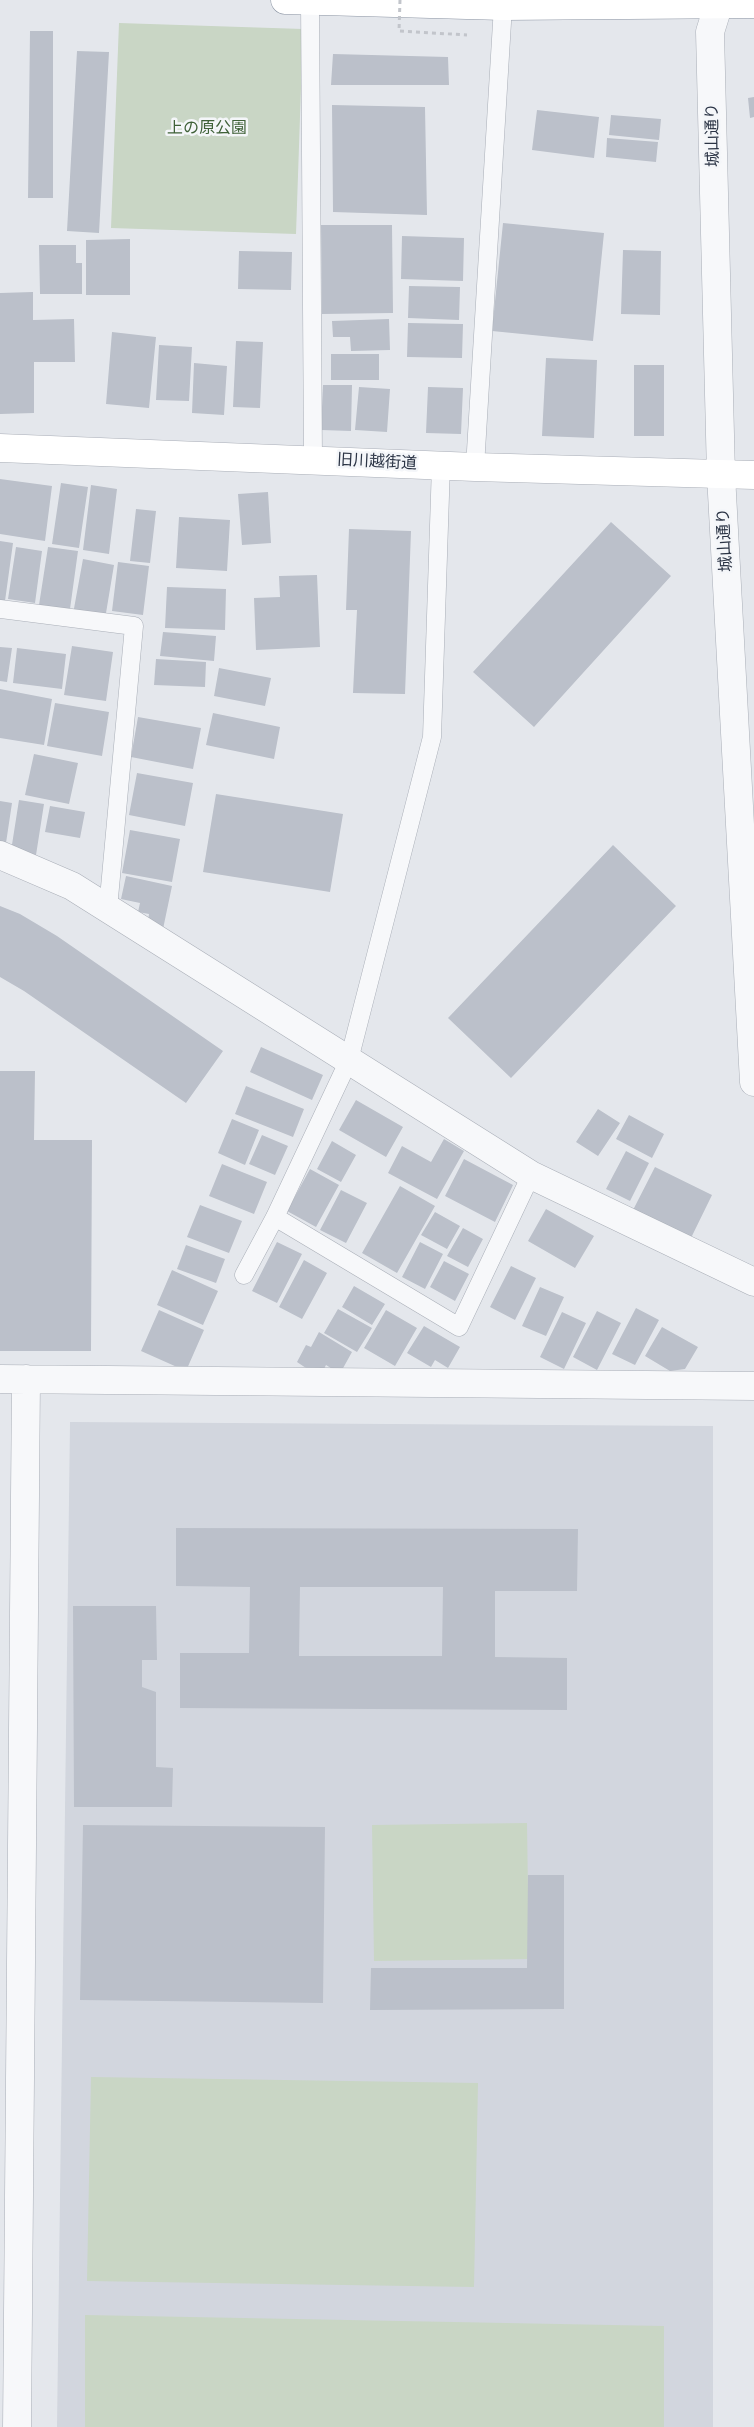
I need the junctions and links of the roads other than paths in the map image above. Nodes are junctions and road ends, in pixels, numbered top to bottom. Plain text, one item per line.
1 (285, 0) edge
2 (310, 1) edge
3 (719, 2) edge
4 (754, 4) edge
5 (503, 6) junction
6 (0, 448) edge
7 (313, 459) junction
8 (441, 465) junction
9 (474, 467) junction
10 (721, 475) junction
11 (754, 475) edge
12 (0, 609) edge
13 (0, 855) edge
14 (108, 909) junction
15 (349, 1060) junction
16 (754, 1082) edge
17 (531, 1175) junction
18 (275, 1217) junction
19 (244, 1274) dead end
20 (754, 1282) edge
21 (13, 1379) edge
22 (754, 1386) edge
23 (17, 2427) edge

1 - 2 main road
2 - 5 main road
2 - 7 lane
3 - 4 main road
3 - 5 main road
3 - 10 street, 城山通り
5 - 9 lane
6 - 7 main road, 旧川越街道
7 - 8 main road, 旧川越街道
8 - 9 main road, 旧川越街道
8 - 15 lane
9 - 10 main road, 旧川越街道
10 - 11 main road, 旧川越街道
10 - 16 street, 城山通り
12 - 14 lane
13 - 14 street
14 - 15 street
15 - 17 street
15 - 18 lane
17 - 18 lane
17 - 20 street
18 - 19 lane
21 - 22 street
21 - 23 street

